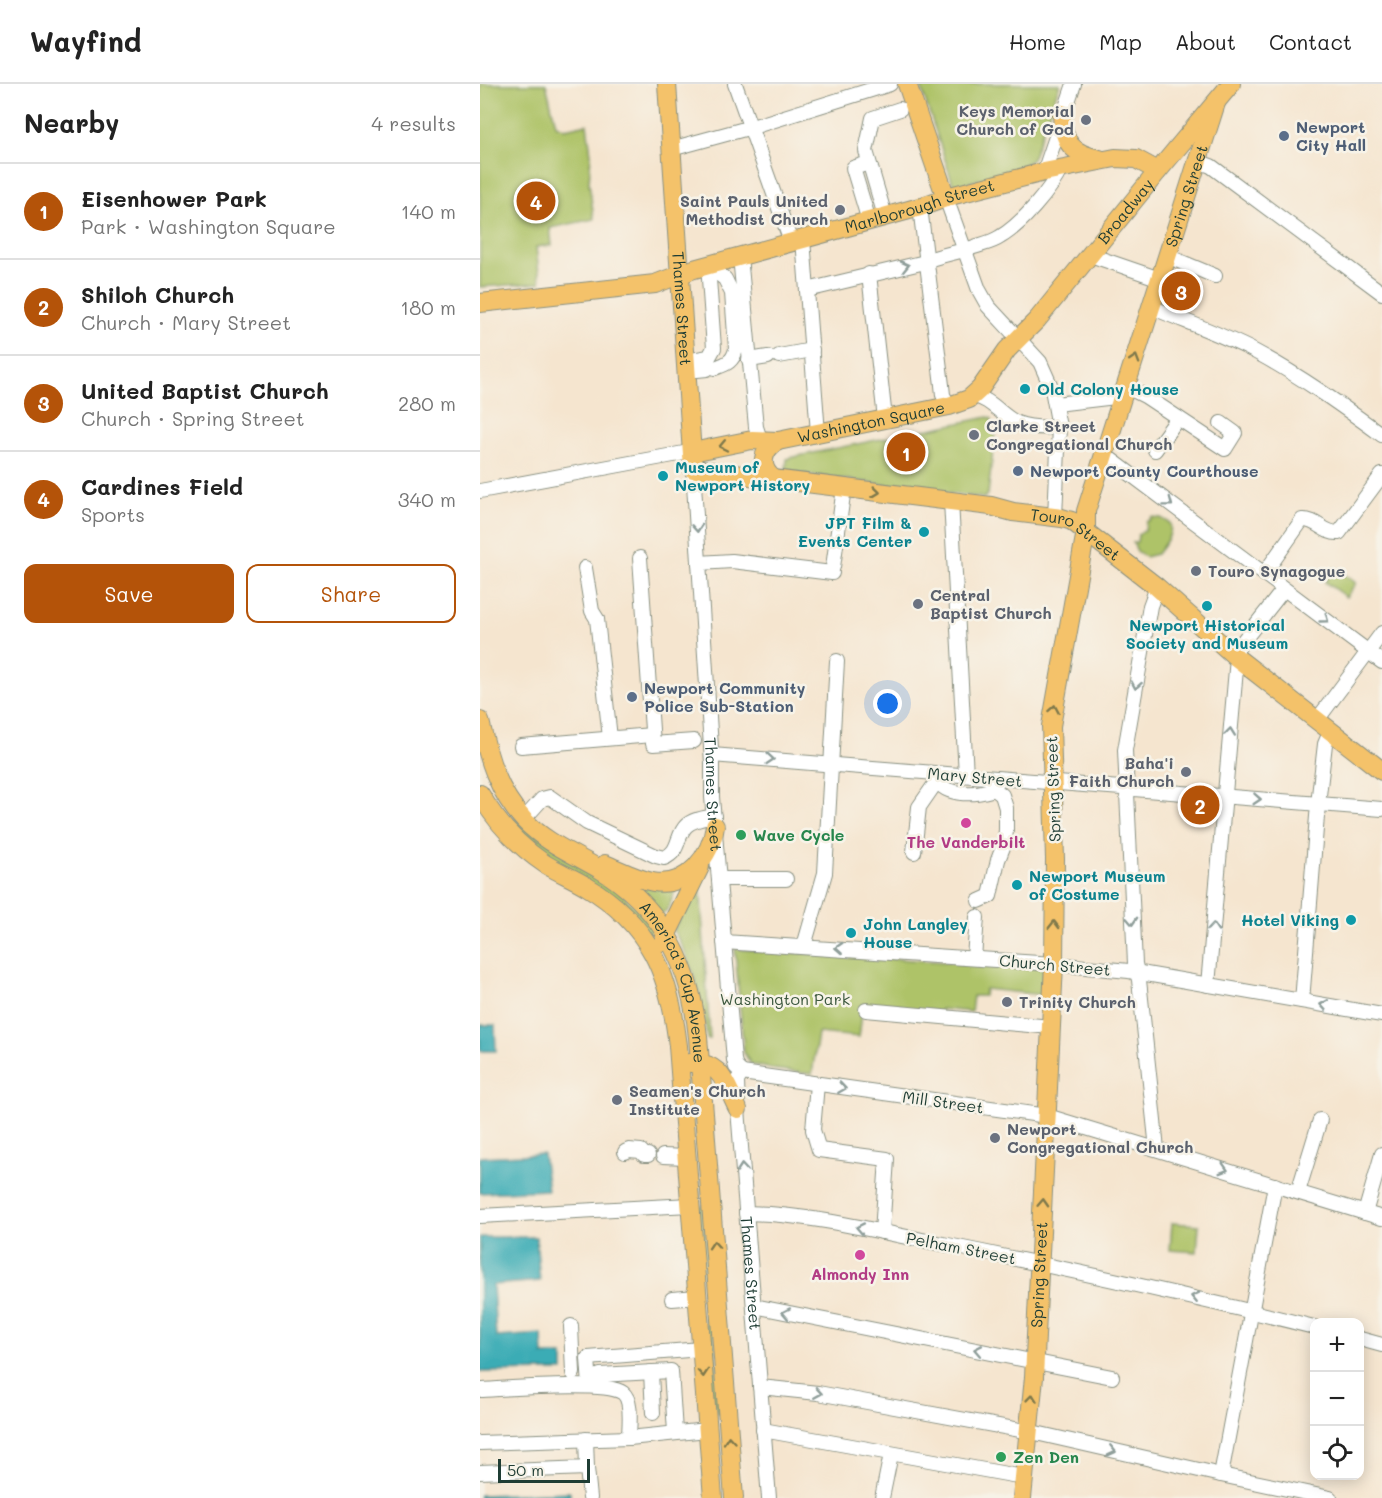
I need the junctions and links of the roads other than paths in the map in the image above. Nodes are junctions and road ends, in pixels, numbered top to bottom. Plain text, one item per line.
1 (667, 84) edge
2 (735, 84) edge
3 (890, 84) edge
4 (907, 84) edge
5 (1074, 84) edge
6 (1231, 84) edge
7 (1216, 103) junction
8 (900, 109) dead end
9 (1062, 114) junction
10 (752, 128) junction
11 (671, 149) junction
12 (1105, 160) junction
13 (1197, 161) junction
14 (1052, 170) junction
15 (1158, 171) junction
16 (946, 198) junction
17 (920, 207) junction
18 (877, 218) junction
19 (797, 240) junction
20 (965, 250) junction
21 (1090, 255) junction
22 (740, 256) junction
23 (1167, 256) junction
24 (927, 260) junction
25 (708, 265) junction
26 (869, 274) junction
27 (680, 275) junction
28 (1215, 276) dead end
29 (1160, 279) junction
30 (807, 290) junction
31 (1382, 292) edge
32 (480, 303) edge
33 (1151, 308) junction
34 (1019, 337) junction
35 (812, 350) junction
36 (749, 360) junction
37 (686, 366) junction
38 (1125, 393) junction
39 (973, 396) junction
40 (1056, 404) junction
41 (949, 406) junction
42 (1178, 418) junction
43 (885, 419) junction
44 (1221, 423) dead end
45 (1059, 427) junction
46 (818, 433) junction
47 (1382, 435) edge
48 (771, 440) junction
49 (1155, 450) dead end
50 (1105, 455) junction
51 (690, 458) junction
52 (1382, 475) edge
53 (774, 479) junction
54 (844, 488) junction
55 (480, 491) edge
56 (951, 501) junction
57 (1055, 517) junction
58 (1086, 531) junction
59 (640, 558) dead end
60 (699, 563) junction
61 (585, 568) dead end
62 (1264, 574) junction
63 (1157, 587) junction
64 (1284, 589) junction
65 (1382, 633) edge
66 (1368, 651) junction
67 (1235, 656) junction
68 (837, 661) dead end
69 (1382, 662) edge
70 (480, 721) edge
71 (1324, 725) junction
72 (652, 735) junction
73 (610, 738) junction
74 (694, 741) dead end
75 (521, 746) dead end
76 (712, 755) junction
77 (830, 764) junction
78 (1382, 771) edge
79 (966, 776) junction
80 (936, 777) junction
81 (996, 783) junction
82 (1052, 783) junction
83 (1126, 789) junction
84 (480, 794) edge
85 (1224, 796) junction
86 (1318, 804) junction
87 (1382, 808) edge
88 (524, 819) junction
89 (715, 821) junction
90 (549, 841) junction
91 (914, 852) dead end
92 (704, 857) junction
93 (719, 879) junction
94 (786, 879) dead end
95 (979, 901) dead end
96 (977, 917) dead end
97 (666, 934) junction
98 (724, 942) junction
99 (804, 946) junction
100 (974, 958) junction
101 (1054, 963) junction
102 (660, 966) junction
103 (1136, 972) junction
104 (1208, 985) junction
105 (1302, 1001) junction
106 (866, 1010) dead end
107 (1382, 1016) edge
108 (1051, 1027) junction
109 (700, 1062) junction
110 (679, 1064) junction
111 (742, 1073) junction
112 (817, 1084) junction
113 (738, 1109) junction
114 (1047, 1116) junction
115 (1320, 1120) dead end
116 (1157, 1149) junction
117 (1382, 1154) edge
118 (663, 1156) dead end
119 (686, 1157) junction
120 (1275, 1185) junction
121 (1298, 1192) junction
122 (690, 1205) junction
123 (746, 1212) junction
124 (1365, 1213) junction
125 (480, 1216) edge
126 (1382, 1218) edge
127 (882, 1232) junction
128 (1040, 1264) junction
129 (697, 1297) junction
130 (672, 1299) dead end
131 (754, 1306) junction
132 (1251, 1311) junction
133 (571, 1326) dead end
134 (1310, 1326) edge
135 (1364, 1340) edge
136 (1382, 1344) edge
137 (701, 1349) junction
138 (1035, 1361) junction
139 (651, 1372) junction
140 (573, 1373) dead end
141 (633, 1373) junction
142 (600, 1375) dead end
143 (1112, 1377) dead end
144 (590, 1386) junction
145 (760, 1387) junction
146 (480, 1390) edge
147 (628, 1400) junction
148 (653, 1413) dead end
149 (707, 1430) junction
150 (763, 1430) junction
151 (675, 1432) junction
152 (1028, 1432) junction
153 (629, 1438) junction
154 (586, 1439) junction
155 (480, 1443) edge
156 (891, 1454) junction
157 (587, 1468) junction
158 (480, 1472) edge
159 (1221, 1475) junction
160 (1023, 1477) junction
161 (1291, 1494) edge
162 (590, 1498) edge
163 (713, 1498) edge
164 (734, 1498) edge
165 (769, 1498) edge
166 (882, 1498) edge
167 (1022, 1498) edge
168 (1330, 1498) edge

1 - 11 main road, Thames Street
2 - 10 street
3 - 10 street
4 - 16 main road
5 - 9 street
6 - 7 main road, Broadway
7 - 13 main road, Spring Street
7 - 15 main road, Broadway
8 - 18 street
9 - 12 main road
9 - 14 street
10 - 11 street
10 - 19 street
11 - 27 main road, Thames Street
12 - 14 main road, Marlborough Street
12 - 15 main road, Marlborough Street
13 - 23 main road, Spring Street
13 - 31 street
14 - 16 main road, Marlborough Street
14 - 20 street
15 - 21 main road, Broadway
16 - 17 main road, Marlborough Street
16 - 20 street
17 - 18 main road, Marlborough Street
17 - 24 street
18 - 19 main road, Marlborough Street
19 - 22 main road, Marlborough Street
19 - 30 street
20 - 24 street
20 - 34 street
21 - 29 street
21 - 34 main road, Broadway
22 - 25 main road, Marlborough Street
22 - 36 street
23 - 28 street
23 - 29 main road, Spring Street
26 -> 24 street
24 - 41 street
25 - 27 main road, Marlborough Street
25 - 37 street
25 - 37 street
26 - 30 street
26 - 43 street
27 - 32 main road, Marlborough Street
27 - 37 main road, Thames Street
29 - 33 main road, Spring Street
30 - 35 street
38 -> 33 main road, Spring Street
33 - 47 street
34 - 39 main road
34 - 40 street
35 - 36 street
35 - 46 street
36 - 48 street
37 - 51 main road, Thames Street
38 - 40 street
38 - 42 street
38 - 50 main road, Spring Street
39 - 41 main road, Washington Square
39 - 45 street
40 - 45 street
41 - 43 main road, Washington Square
42 - 44 street
42 - 49 street
43 - 46 main road, Washington Square
45 - 57 street
46 - 48 main road, Washington Square
48 -> 51 main road, Washington Square
48 - 53 main road
50 - 58 main road, Spring Street
50 -> 62 street
51 - 53 main road, Touro Street
51 - 55 street
51 -> 60 street, Thames Street
52 - 62 street
53 - 54 main road, Touro Street
54 -> 56 main road, Touro Street
54 - 60 street
56 - 57 main road, Touro Street
56 - 79 street
57 - 58 main road, Touro Street
58 - 63 main road, Touro Street
82 -> 58 main road, Spring Street
59 - 72 street
60 - 76 street, Thames Street
61 - 73 street
62 - 64 street
63 - 67 main road, Touro Street
63 -> 83 street
64 -> 66 street
64 - 67 street
65 - 66 street
66 - 69 street
66 - 71 street
67 - 71 main road, Touro Street
85 -> 67 street
68 - 77 street
70 - 88 main road, America's Cup Avenue
71 - 78 main road, Touro Street
71 - 86 street
72 - 73 street
72 - 74 street
73 - 75 street
76 -> 77 street, Mary Street
76 - 89 street, Thames Street
77 - 80 street, Mary Street
77 - 99 street
79 - 80 street, Mary Street
79 - 81 street, Mary Street
80 - 81 street
80 - 91 street
81 - 82 street, Mary Street
81 - 95 street
82 - 83 street, Mary Street
101 -> 82 main road, Spring Street
83 - 85 street, Mary Street
83 -> 103 street
84 - 102 main road, America's Cup Avenue
85 -> 86 street, Mary Street
104 -> 85 street
86 - 87 street, Mary Street
86 - 105 street
88 - 89 street
88 - 90 main road, America's Cup Avenue
89 - 92 main road
89 - 93 street, Thames Street
90 - 92 main road
90 - 97 main road, America's Cup Avenue
92 - 97 main road
93 - 94 street
93 - 98 street, Thames Street
96 - 100 street
97 - 102 main road
97 - 109 main road, America's Cup Avenue
98 - 99 street, Church Street
98 - 111 street, Thames Street
100 -> 99 street, Church Street
100 - 101 street, Church Street
101 - 103 street, Church Street
101 - 108 main road, Spring Street
102 - 110 main road, America's Cup Avenue
103 - 104 street, Church Street
103 - 116 street
104 - 105 street, Church Street
107 -> 105 street, Church Street
106 - 108 street
108 - 114 main road, Spring Street
109 - 110 main road
109 - 113 main road
164 -> 109 main road, America's Cup Avenue
110 - 119 main road, America's Cup Avenue
111 - 112 street, Mill Street
111 - 113 street, Thames Street
112 -> 114 street, Mill Street
112 - 127 street
123 -> 113 street, Thames Street
114 - 116 street, Mill Street
128 -> 114 main road, Spring Street
115 - 121 street
116 -> 120 street, Mill Street
117 - 124 street
118 - 119 street
119 - 122 main road, America's Cup Avenue
120 - 121 street, Mill Street
120 - 132 street
121 - 124 street, Mill Street
122 - 125 street
122 - 129 main road, America's Cup Avenue
127 -> 123 street, Pelham Street
123 - 131 street, Thames Street
124 - 126 street, Mill Street
127 - 128 street, Pelham Street
132 -> 128 street, Pelham Street
128 - 138 main road, Spring Street
129 - 130 street
129 - 137 main road, America's Cup Avenue
138 -> 131 street
131 - 145 street, Thames Street
132 - 134 street, Pelham Street
132 - 159 street
133 - 140 street
135 - 136 street
137 - 144 street
137 -> 149 main road, America's Cup Avenue
138 - 143 street
152 -> 138 main road, Spring Street
139 - 141 street
139 - 148 street
139 - 151 street
141 - 142 street
141 - 147 street
144 - 146 street
144 - 147 street
145 - 150 street, Thames Street
145 -> 152 street
147 - 153 street
149 - 151 street
149 - 163 main road, America's Cup Avenue
150 - 156 street
150 - 165 street, Thames Street
151 - 153 street
152 -> 159 street
152 - 160 main road, Spring Street
153 - 154 street
154 - 155 street
154 - 157 street
156 - 160 street
156 - 166 street
157 - 158 street
157 - 162 street
159 - 161 street
160 - 167 main road, Spring Street
161 - 168 street

